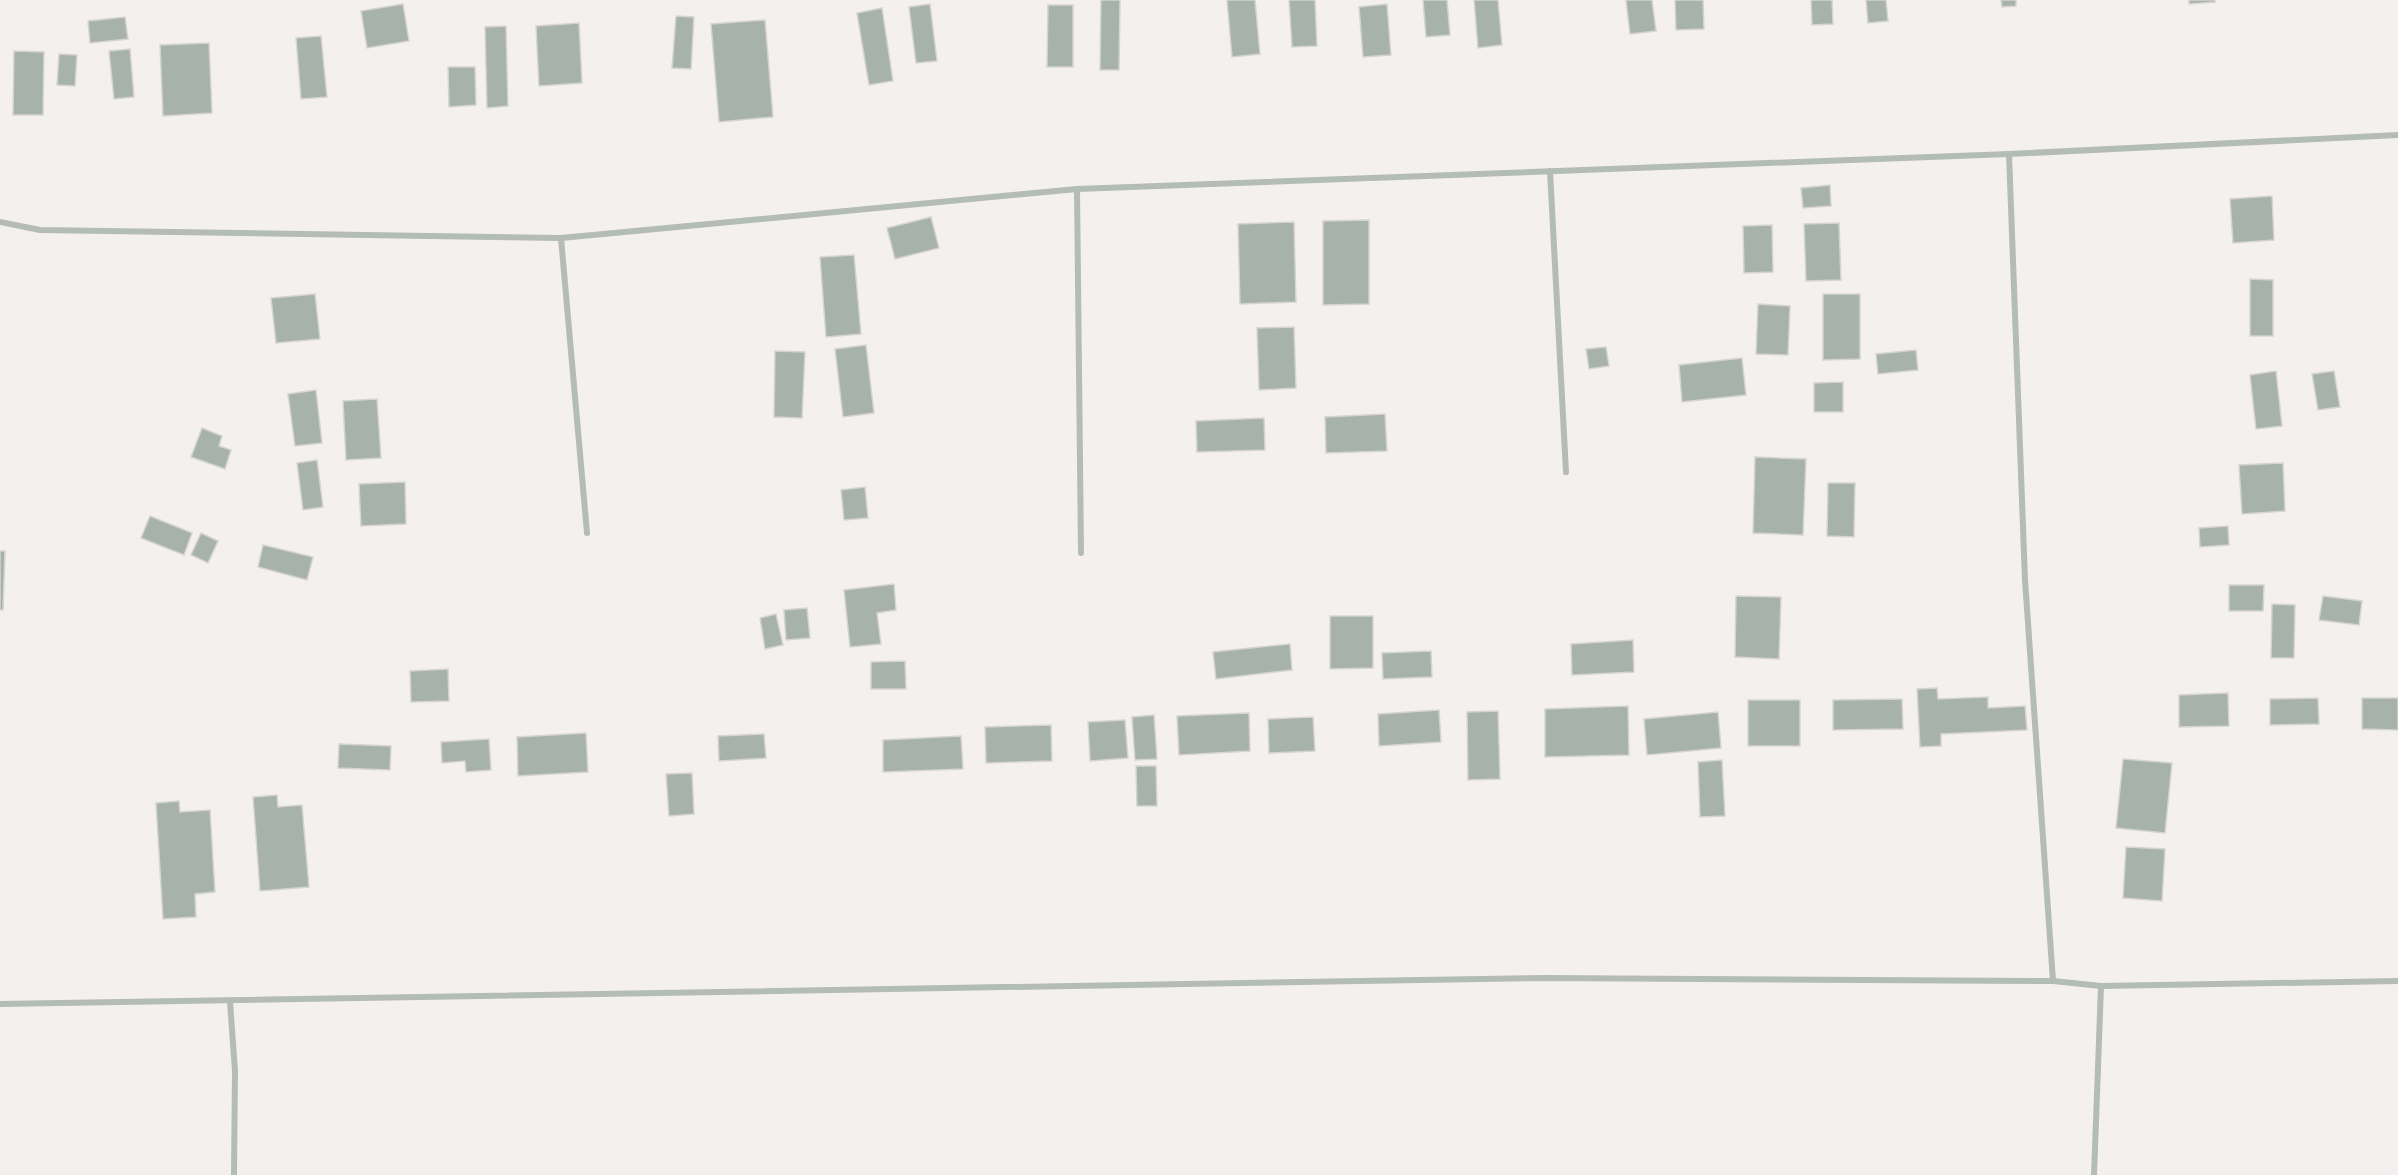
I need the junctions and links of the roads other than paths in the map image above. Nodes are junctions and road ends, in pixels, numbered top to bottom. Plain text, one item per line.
1 (2398, 135) edge
2 (2009, 154) junction
3 (1550, 171) junction
4 (1077, 189) junction
5 (0, 222) edge
6 (561, 238) junction
7 (1566, 471) dead end
8 (587, 533) dead end
9 (1081, 553) dead end
10 (2054, 981) junction
11 (2398, 981) edge
12 (2101, 986) junction
13 (230, 1002) junction
14 (0, 1004) edge
15 (234, 1175) edge
16 (2094, 1175) edge

1 - 2 street
2 - 3 street
2 - 10 street
3 - 4 street
3 - 7 street
4 - 6 street
4 - 9 street
5 - 6 street
6 - 8 street
10 - 12 street
10 - 13 street
11 - 12 street
12 - 16 street
13 - 14 street
13 - 15 street

